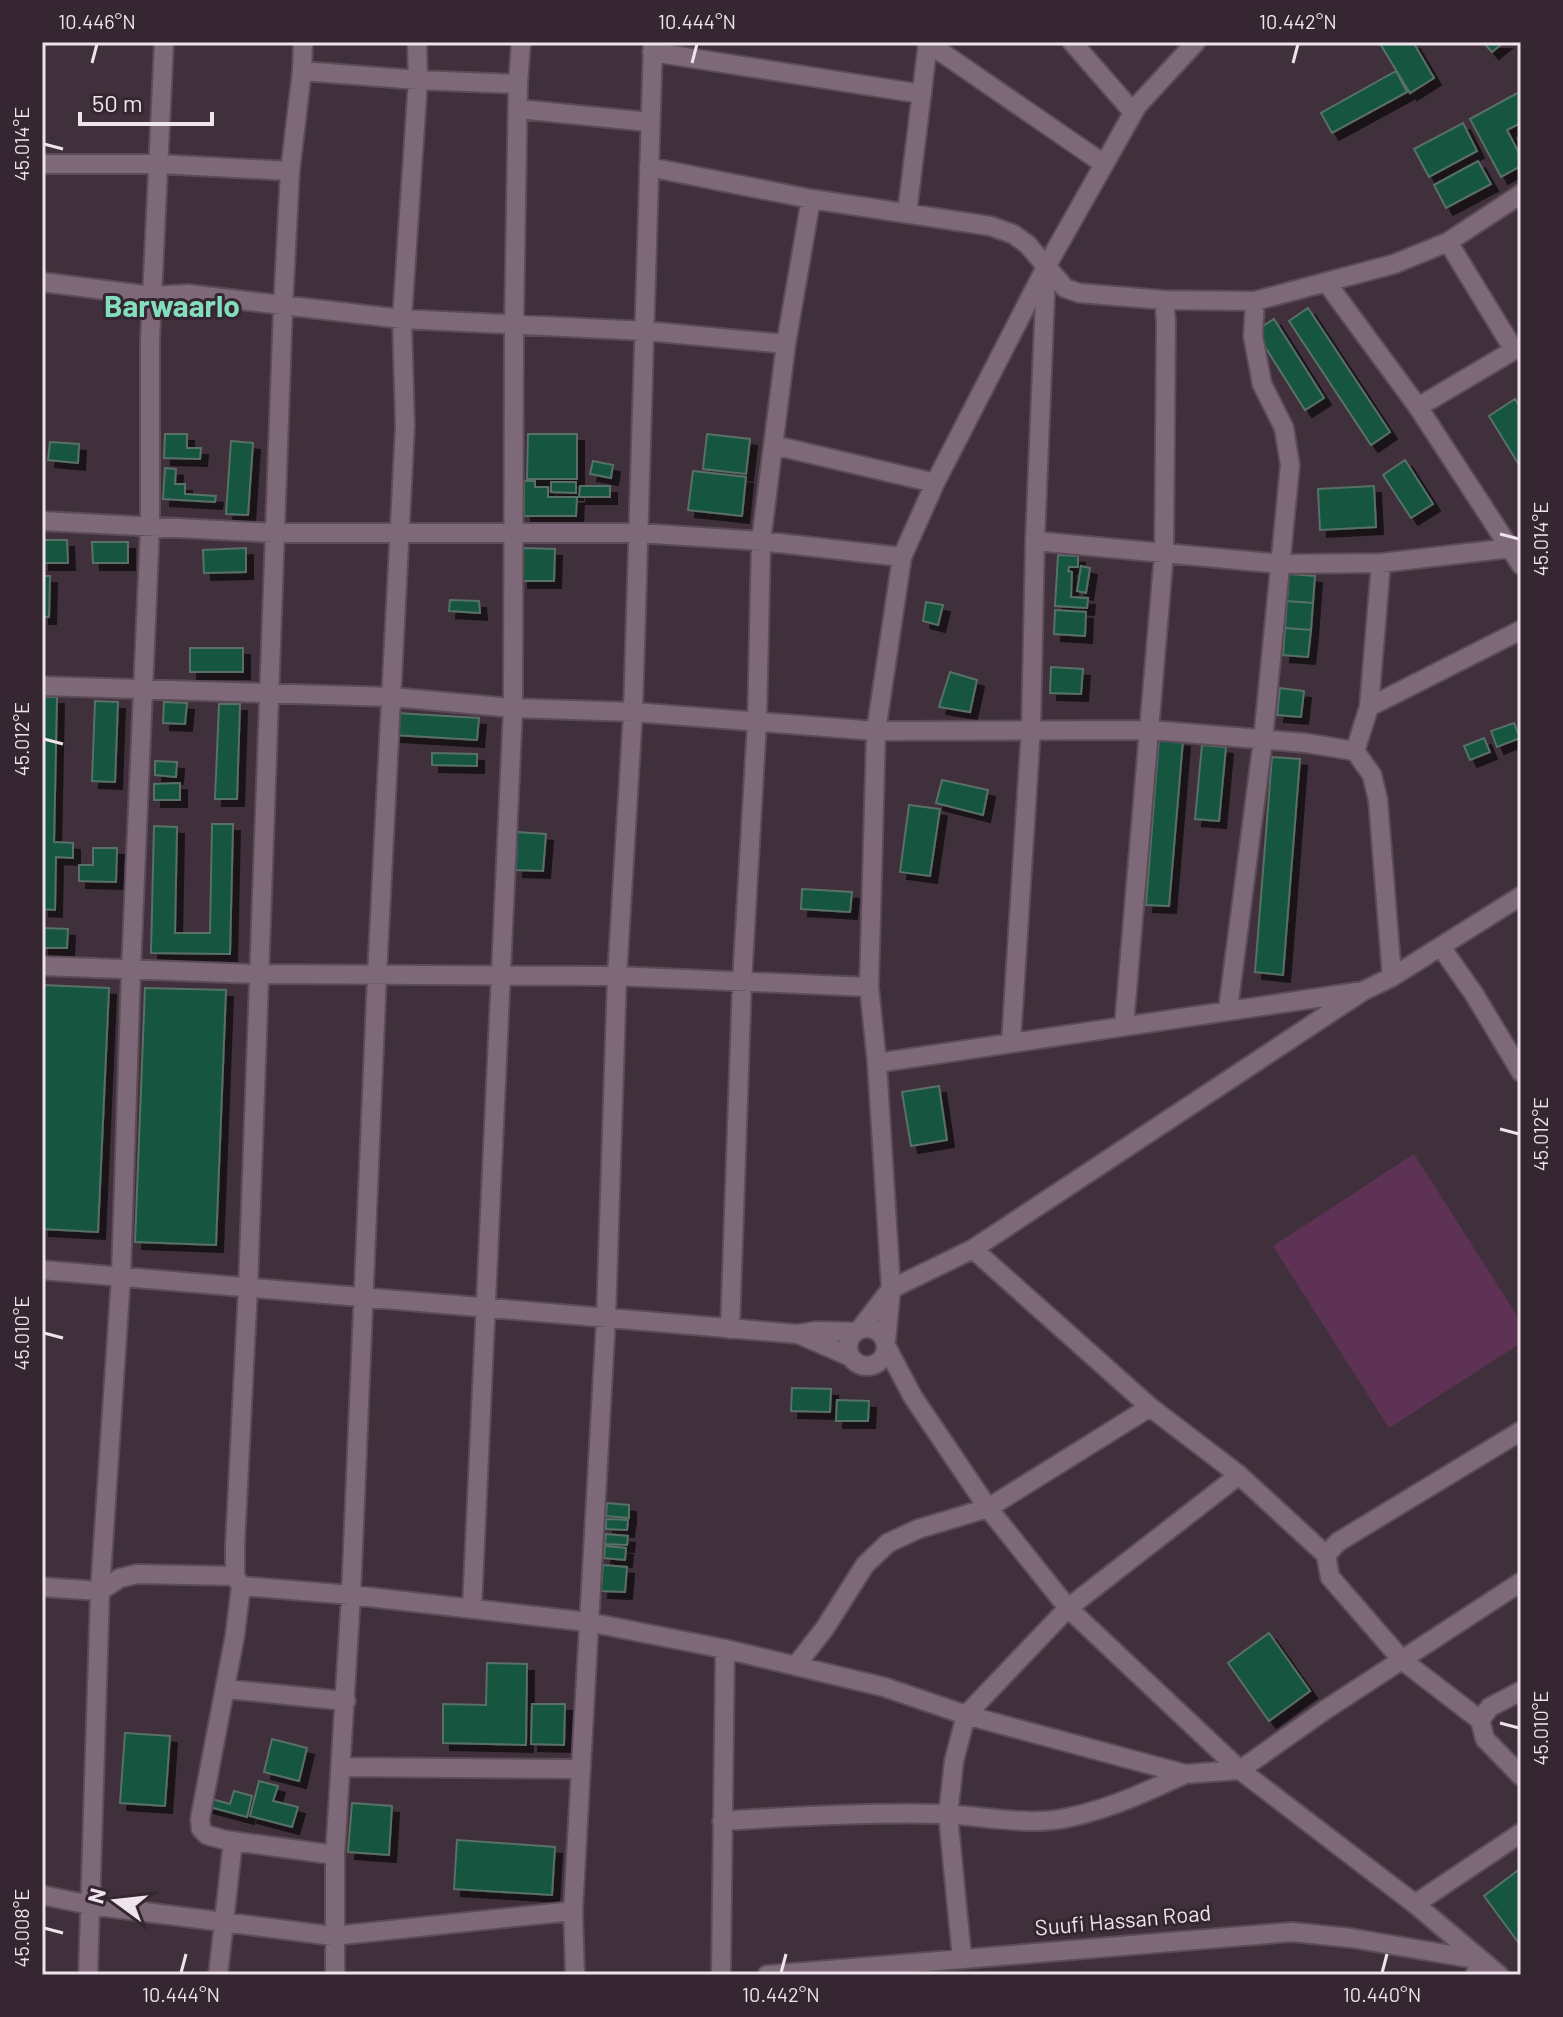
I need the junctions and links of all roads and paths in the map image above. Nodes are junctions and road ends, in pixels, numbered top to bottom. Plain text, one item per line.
1 (164, 42) edge
2 (303, 42) edge
3 (417, 42) edge
4 (521, 42) edge
5 (1072, 42) edge
6 (928, 43) edge
7 (1191, 44) edge
8 (653, 47) edge
9 (302, 71) junction
10 (418, 80) junction
11 (518, 84) junction
12 (922, 94) junction
13 (518, 109) junction
14 (1133, 112) junction
15 (649, 122) junction
16 (42, 164) edge
17 (159, 164) junction
18 (1104, 164) junction
19 (649, 167) junction
20 (290, 171) junction
21 (1521, 194) edge
22 (811, 199) junction
23 (907, 213) junction
24 (1448, 242) junction
25 (1046, 267) junction
26 (42, 282) edge
27 (1326, 282) junction
28 (152, 296) junction
29 (1164, 300) junction
30 (1255, 301) junction
31 (283, 307) junction
32 (402, 319) junction
33 (514, 324) junction
34 (646, 331) junction
35 (786, 344) junction
36 (1518, 348) edge
37 (1418, 407) junction
38 (773, 445) junction
39 (935, 483) junction
40 (42, 521) edge
41 (150, 527) junction
42 (276, 533) junction
43 (639, 533) junction
44 (514, 534) junction
45 (398, 535) junction
46 (761, 541) junction
47 (1035, 541) junction
48 (1516, 548) edge
49 (1164, 553) junction
50 (902, 557) junction
51 (1381, 563) junction
52 (1281, 564) junction
53 (1521, 565) edge
54 (1521, 630) edge
55 (42, 686) edge
56 (144, 688) junction
57 (271, 692) junction
58 (392, 697) junction
59 (1369, 707) junction
60 (513, 708) junction
61 (633, 712) junction
62 (757, 722) junction
63 (1031, 729) junction
64 (1151, 730) junction
65 (876, 731) junction
66 (1263, 740) junction
67 (1355, 751) junction
68 (1521, 896) edge
69 (1441, 947) junction
70 (42, 966) edge
71 (131, 970) junction
72 (258, 974) junction
73 (377, 974) junction
74 (502, 974) junction
75 (617, 976) junction
76 (1392, 977) junction
77 (742, 982) junction
78 (869, 987) junction
79 (1363, 991) junction
80 (1228, 1009) junction
81 (1124, 1026) junction
82 (1011, 1042) junction
83 (877, 1063) junction
84 (1521, 1072) edge
85 (973, 1249) junction
86 (42, 1270) edge
87 (121, 1276) junction
88 (248, 1287) junction
89 (891, 1289) junction
90 (364, 1297) junction
91 (485, 1308) junction
92 (606, 1318) junction
93 (730, 1329) junction
94 (858, 1331) junction
95 (798, 1334) junction
96 (886, 1344) junction
97 (858, 1362) junction
98 (913, 1397) junction
99 (1150, 1407) junction
100 (1521, 1431) edge
101 (1239, 1475) junction
102 (988, 1508) junction
103 (1326, 1555) junction
104 (238, 1581) junction
105 (1521, 1582) edge
106 (42, 1587) edge
107 (100, 1591) junction
108 (351, 1595) junction
109 (472, 1608) junction
110 (1068, 1608) junction
111 (588, 1622) junction
112 (725, 1649) junction
113 (1402, 1660) junction
114 (797, 1664) junction
115 (226, 1689) junction
116 (1521, 1691) edge
117 (346, 1701) junction
118 (966, 1715) junction
119 (1480, 1720) junction
120 (342, 1767) junction
121 (581, 1769) junction
122 (1240, 1770) junction
123 (1185, 1774) junction
124 (1521, 1776) edge
125 (948, 1815) junction
126 (722, 1821) junction
127 (1521, 1833) edge
128 (233, 1841) junction
129 (335, 1855) junction
130 (42, 1895) edge
131 (1415, 1904) junction
132 (90, 1905) junction
133 (573, 1911) junction
134 (223, 1922) junction
135 (333, 1936) junction
136 (962, 1958) junction
137 (1478, 1968) edge
138 (88, 1975) edge
139 (218, 1975) edge
140 (335, 1975) edge
141 (575, 1975) edge
142 (721, 1975) edge
143 (767, 1975) edge
144 (1499, 1975) edge

1 - 17 street
2 - 9 street
3 - 10 street
4 - 11 street
5 - 14 street
6 - 12 street
6 - 18 street
7 - 14 street
8 - 12 street
8 - 15 street
9 - 10 street
9 - 20 street
10 - 11 street
10 - 32 street
11 - 13 street
12 - 23 street
13 - 15 street
13 - 33 street
14 - 18 street
15 - 19 street
16 - 17 street
17 - 20 street
17 - 28 street
18 - 25 street
19 - 22 street
19 - 34 street
20 - 31 street
21 - 24 street
22 - 23 street
22 - 35 street
23 - 25 street
24 - 27 street
24 - 36 street
25 - 29 street
25 - 39 street
25 - 47 street
26 - 28 street
27 - 30 street
27 - 37 street
28 - 31 street
28 - 41 street
29 - 30 street
29 - 49 street
30 - 52 street
31 - 32 street
31 - 42 street
32 - 33 street
32 - 45 street
33 - 34 street
33 - 44 street
34 - 35 street
34 - 43 street
35 - 38 street
36 - 37 street
37 - 48 street
38 - 39 street
38 - 46 street
39 - 50 street
40 - 41 street
41 - 42 street
41 - 56 street
42 - 45 street
42 - 57 street
43 - 44 street
43 - 46 street
43 - 61 street
44 - 45 street
44 - 60 street
45 - 58 street
46 - 50 street
46 - 62 street
47 - 49 street
47 - 63 street
48 - 51 street
48 - 53 street
49 - 52 street
49 - 64 street
50 - 65 street
51 - 52 street
51 - 59 street
52 - 66 street
54 - 59 street
55 - 56 street
56 - 57 street
56 - 71 street
57 - 58 street
57 - 72 street
58 - 60 street
58 - 73 street
59 - 67 street
60 - 61 street
60 - 74 street
61 - 62 street
61 - 75 street
62 - 65 street
62 - 77 street
63 - 64 street
63 - 65 street
63 - 82 street
64 - 66 street
64 - 81 street
65 - 78 street
66 - 67 street
66 - 80 street
67 - 76 street
68 - 69 street
69 - 76 street
69 - 84 street
70 - 71 street
71 - 72 street
71 - 87 street
72 - 73 street
72 - 88 street
73 - 74 street
73 - 90 street
74 - 75 street
74 - 91 street
75 - 77 street
75 - 92 street
76 - 79 street
77 - 78 street
77 - 93 street
78 - 83 street
79 - 80 street
79 - 85 street
80 - 81 street
81 - 82 street
82 - 83 street
83 - 89 street
85 - 89 street
85 - 99 street
86 - 87 street
87 - 88 street
87 - 107 street
88 - 90 street
88 - 104 street
89 - 94 street
89 - 96 street
90 - 91 street
90 - 108 street
91 - 92 street
91 - 109 street
92 - 93 street
92 - 111 street
93 - 95 street
94 - 95 street
94 - 96 street
94 - 97 street
95 - 97 street
96 - 97 street
96 - 98 street
97 - 98 street
98 - 102 street
99 - 101 street
99 - 102 street
100 - 103 street
101 - 103 street
101 - 110 street
102 - 110 street
102 - 114 street
103 - 113 street
104 - 107 street
104 - 108 street
104 - 115 street
105 - 113 street
106 - 107 street
107 - 132 street
108 - 109 street
108 - 117 street
109 - 111 street
110 - 118 street
110 - 122 street
111 - 112 street
111 - 121 street
112 - 114 street
112 - 126 street
113 - 119 street
113 - 122 street
114 - 118 street
115 - 117 street
115 - 128 street
116 - 119 street
117 - 120 street
118 - 123 street
118 - 125 street
119 - 124 street
120 - 121 street
120 - 129 street
121 - 133 street
122 - 123 street
122 - 131 street
123 - 125 street
125 - 126 street
125 - 136 street
126 - 142 street
127 - 131 street
128 - 129 street
128 - 134 street
129 - 135 street
130 - 132 street
131 - 137 street
132 - 134 street
132 - 138 street
133 - 135 street
133 - 141 street
134 - 135 street
134 - 139 street
135 - 140 street
136 - 137 street, Suufi Hassan Road
136 - 143 street, Suufi Hassan Road
137 - 144 street

